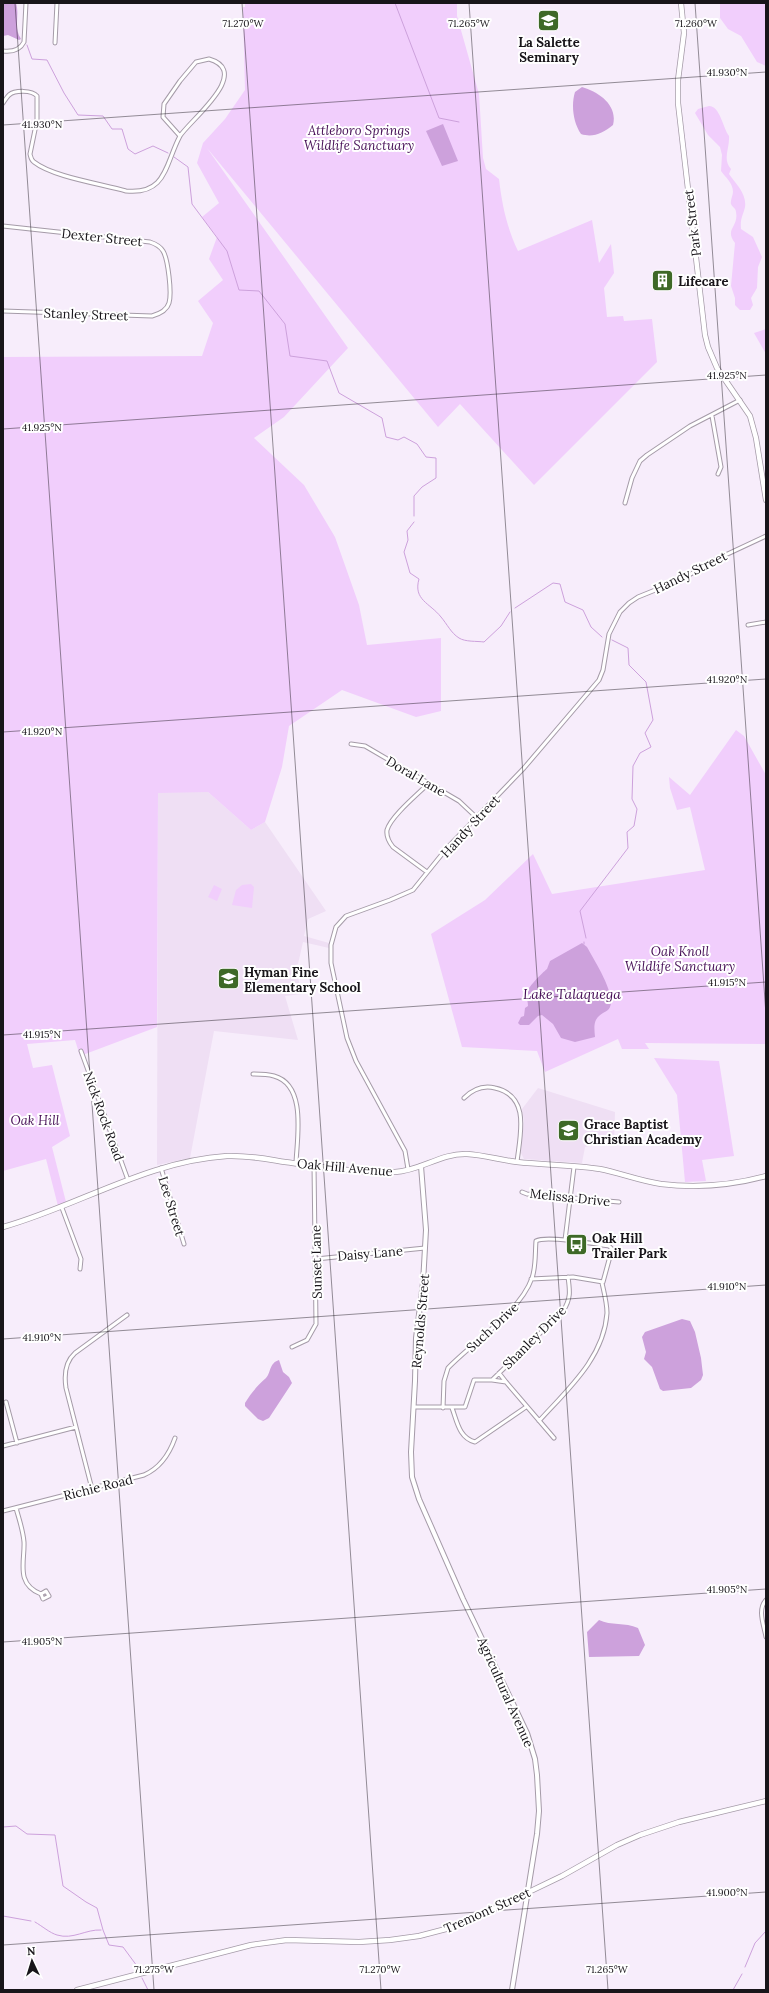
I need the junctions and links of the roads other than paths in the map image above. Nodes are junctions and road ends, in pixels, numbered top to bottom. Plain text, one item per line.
1 (26, 3) edge
2 (57, 3) edge
3 (681, 3) edge
4 (55, 43) dead end
5 (3, 51) edge
6 (3, 103) edge
7 (180, 136) junction
8 (3, 226) edge
9 (166, 308) joint
10 (3, 311) edge
11 (740, 400) junction
12 (712, 416) junction
13 (718, 474) dead end
14 (766, 500) edge
15 (625, 503) dead end
16 (766, 536) edge
17 (766, 622) edge
18 (748, 625) dead end
19 (351, 744) dead end
20 (428, 783) junction
21 (476, 817) junction
22 (427, 872) junction
23 (81, 1051) dead end
24 (253, 1074) dead end
25 (464, 1098) dead end
26 (517, 1162) junction
27 (296, 1163) junction
28 (314, 1165) junction
29 (421, 1166) junction
30 (574, 1167) junction
31 (161, 1168) junction
32 (408, 1169) junction
33 (766, 1176) edge
34 (128, 1180) junction
35 (522, 1192) dead end
36 (570, 1198) junction
37 (619, 1202) dead end
38 (62, 1208) junction
39 (3, 1227) edge
40 (565, 1240) junction
41 (184, 1244) dead end
42 (425, 1248) junction
43 (316, 1258) junction
44 (80, 1268) dead end
45 (568, 1277) junction
46 (531, 1279) junction
47 (602, 1283) junction
48 (127, 1315) dead end
49 (292, 1347) dead end
50 (499, 1373) junction
51 (492, 1380) junction
52 (506, 1382) junction
53 (6, 1402) dead end
54 (414, 1407) junction
55 (526, 1407) junction
56 (443, 1408) junction
57 (452, 1408) junction
58 (539, 1421) junction
59 (76, 1427) junction
60 (175, 1438) dead end
61 (554, 1438) dead end
62 (17, 1443) junction
63 (3, 1446) edge
64 (412, 1477) joint
65 (92, 1489) junction
66 (16, 1508) junction
67 (3, 1511) edge
68 (41, 1594) dead end
69 (765, 1601) edge
70 (766, 1637) edge
71 (766, 1801) edge
72 (528, 1892) junction
73 (77, 1990) edge
74 (512, 1990) edge

1 - 5 street
2 - 4 street
3 - 11 main road, Park Street
6 - 7 street
7 - 7 street
8 - 9 street, Dexter Street
9 - 10 street, Stanley Street
11 - 12 street
11 - 14 main road, Park Street
12 - 13 street
12 - 15 street
16 - 21 street, Handy Street
17 - 18 street
19 - 20 street, Doral Lane
20 - 21 street, Doral Lane
20 - 22 street
21 - 22 street, Handy Street
22 - 32 street, Handy Street
23 - 34 street, Nick Rock Road
24 - 27 street
25 - 26 street
26 - 29 main road, Oak Hill Avenue
26 - 30 main road, Oak Hill Avenue
27 - 28 main road, Oak Hill Avenue
27 - 31 main road, Oak Hill Avenue
28 - 32 main road, Oak Hill Avenue
28 - 43 street, Sunset Lane
29 - 32 main road, Oak Hill Avenue
29 - 42 street, Reynolds Street
30 - 33 main road, Oak Hill Avenue
30 - 36 street
31 - 34 main road, Oak Hill Avenue
31 - 41 street, Lee Street
34 - 38 main road, Oak Hill Avenue
35 - 36 street, Melissa Drive
36 - 37 street, Melissa Drive
36 - 40 street
38 - 39 main road, Oak Hill Avenue
38 - 44 street
40 - 46 street, Such Drive
40 - 47 street
42 - 43 street, Daisy Lane
42 - 54 street, Reynolds Street
43 - 49 street, Sunset Lane
45 - 46 street
45 - 47 street
45 - 50 street, Shanley Drive
46 - 56 street, Such Drive
47 - 58 street
48 - 59 street
50 - 51 street, Shanley Drive
50 - 52 street
51 - 52 street
51 - 57 street
52 - 55 street
53 - 62 street
54 - 56 street
54 - 64 street, Reynolds Street
55 - 57 street
55 - 58 street
56 - 57 street
58 - 61 street
59 - 62 street
59 - 65 street
60 - 65 street, Richie Road
62 - 63 street
64 - 72 street, Agricultural Avenue
65 - 66 street, Richie Road
66 - 67 street, Richie Road
66 - 68 street
69 - 70 street
71 - 72 main road, Tremont Street
72 - 73 main road, Tremont Street
72 - 74 street, Agricultural Avenue

